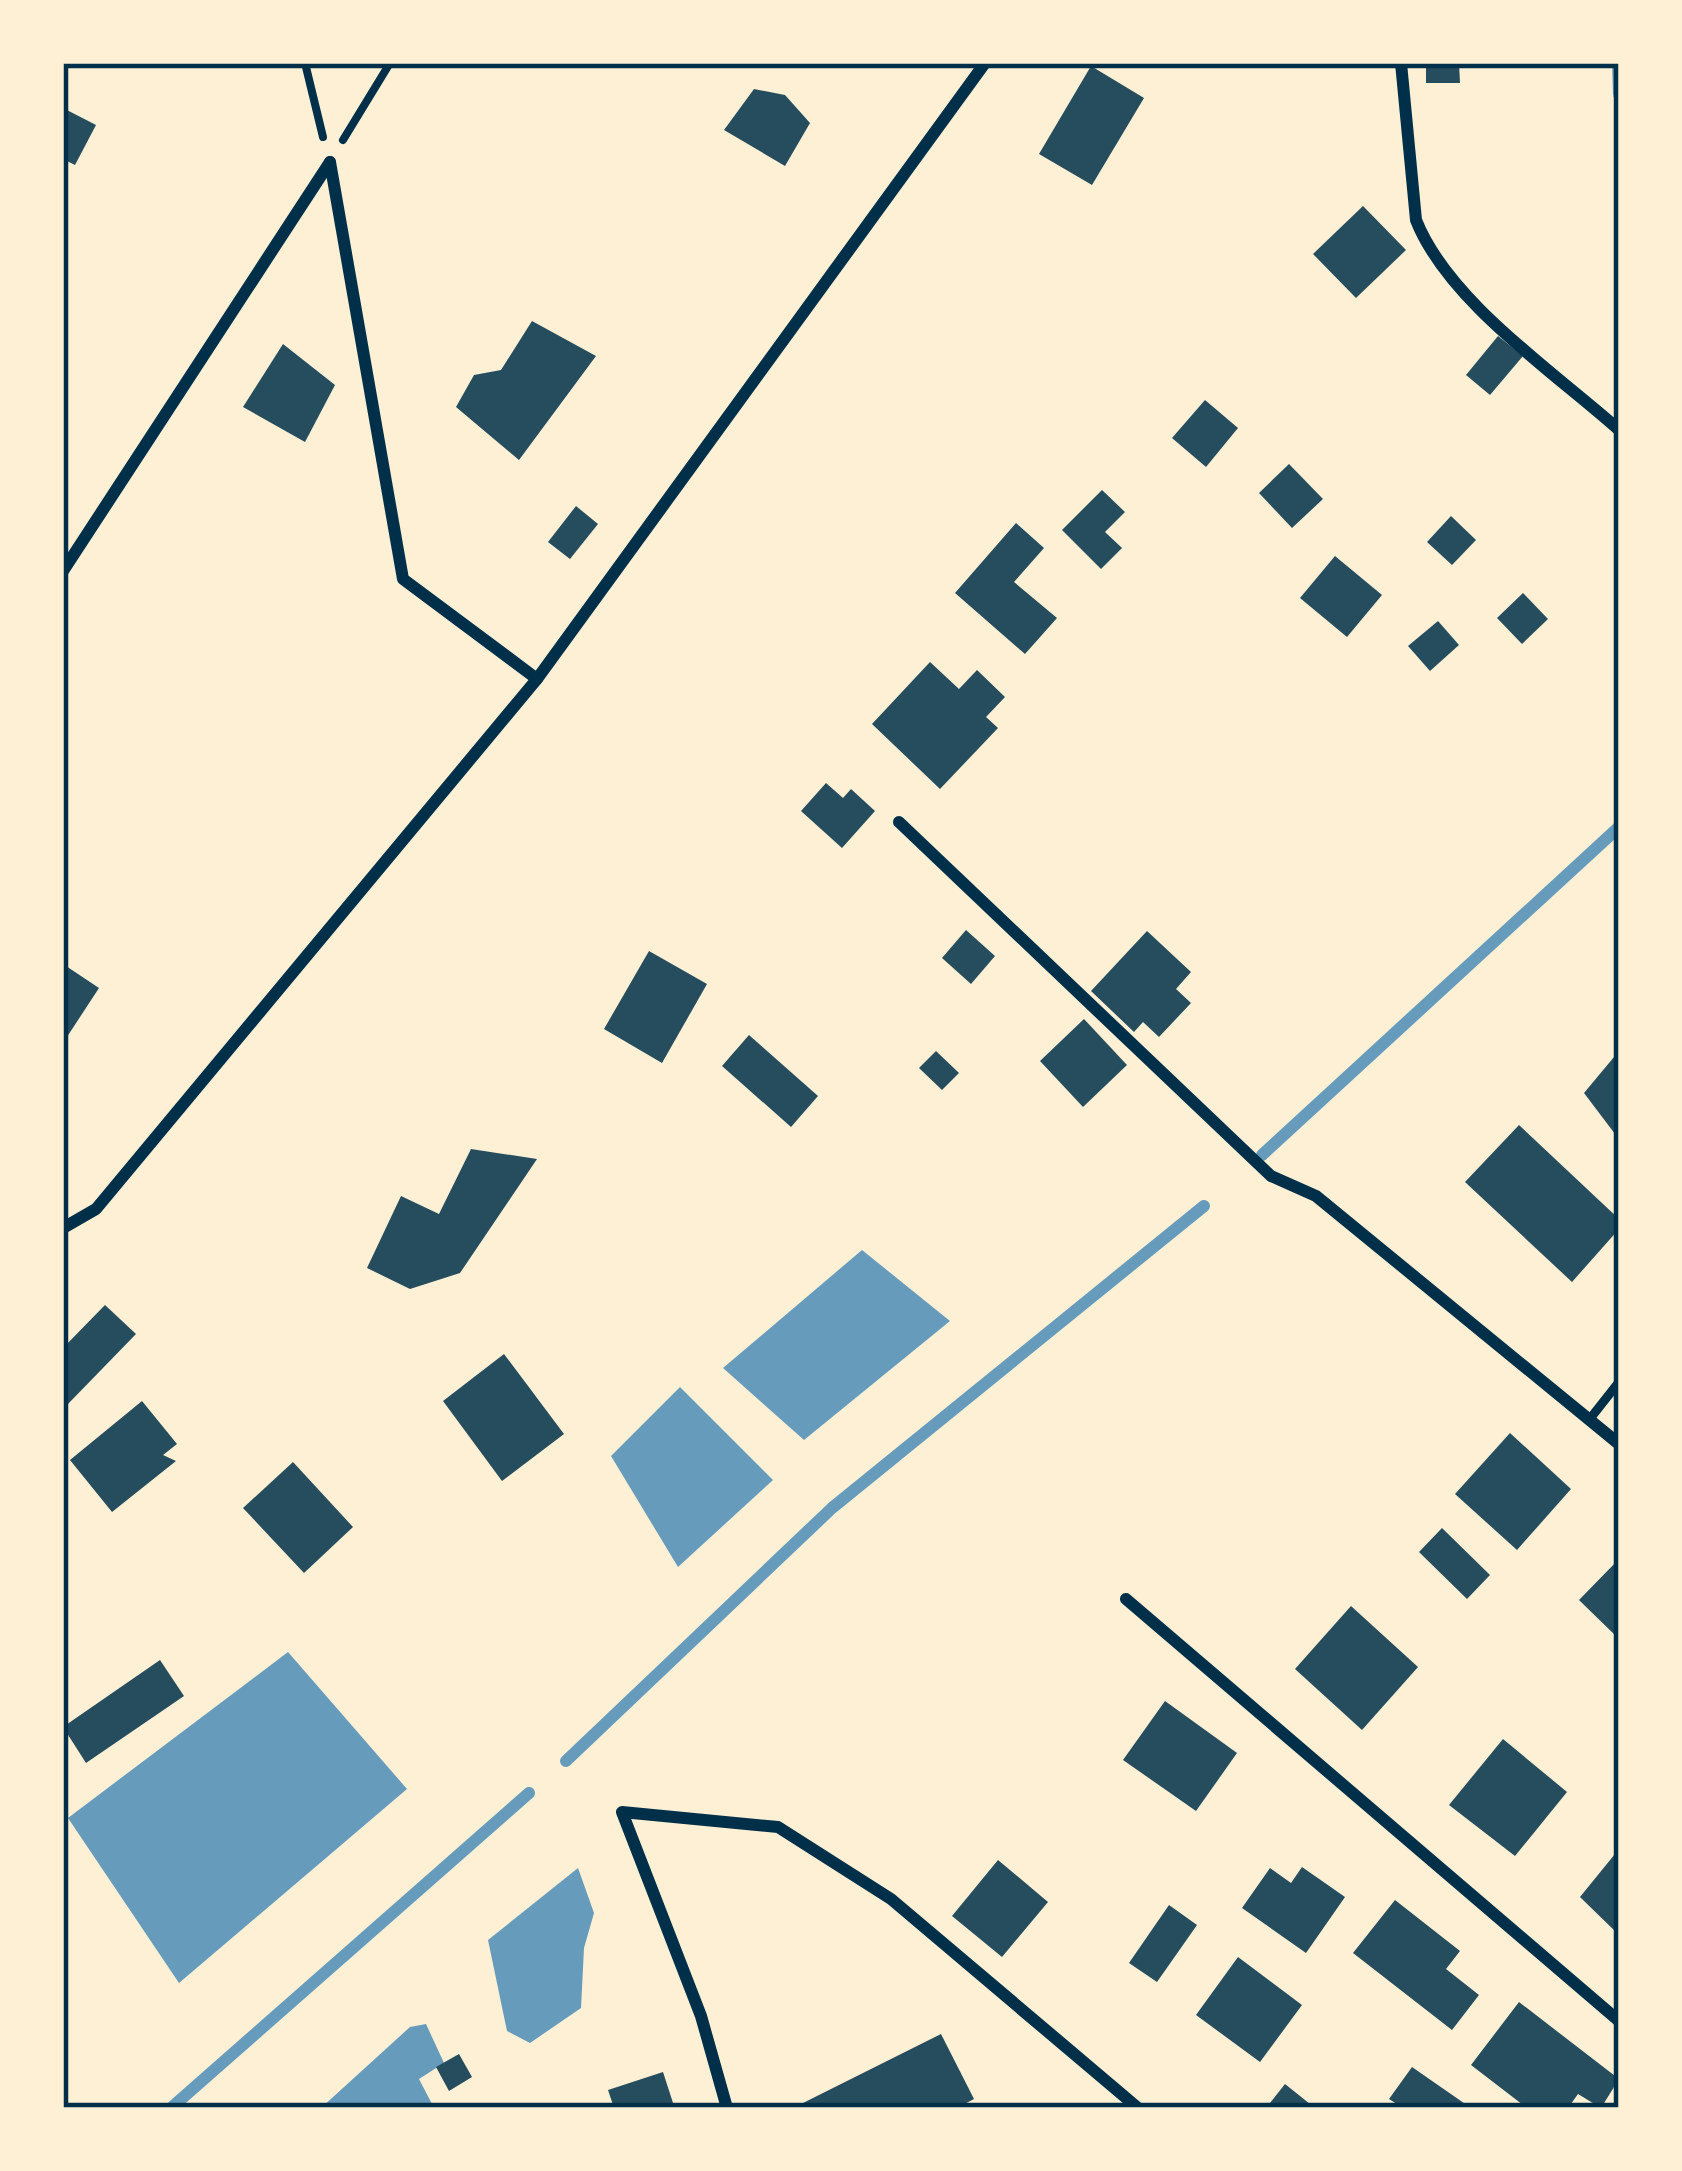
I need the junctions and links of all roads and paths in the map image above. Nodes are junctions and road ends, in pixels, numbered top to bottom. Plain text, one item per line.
1 (305, 63) edge
2 (390, 63) edge
3 (985, 63) edge
4 (1401, 63) edge
5 (330, 162) junction
6 (1619, 430) edge
7 (63, 571) edge
8 (537, 680) junction
9 (899, 822) dead end
10 (63, 1228) edge
11 (1619, 1382) edge
12 (1588, 1420) junction
13 (1619, 1444) edge
14 (1126, 1599) dead end
15 (1619, 2021) edge
16 (728, 2108) edge
17 (1138, 2108) edge

1 - 5 path
2 - 5 path
3 - 8 street
4 - 6 street
5 - 7 street
5 - 8 street
8 - 10 street
9 - 12 street
11 - 12 lane
12 - 13 street
14 - 15 street
16 - 17 street

